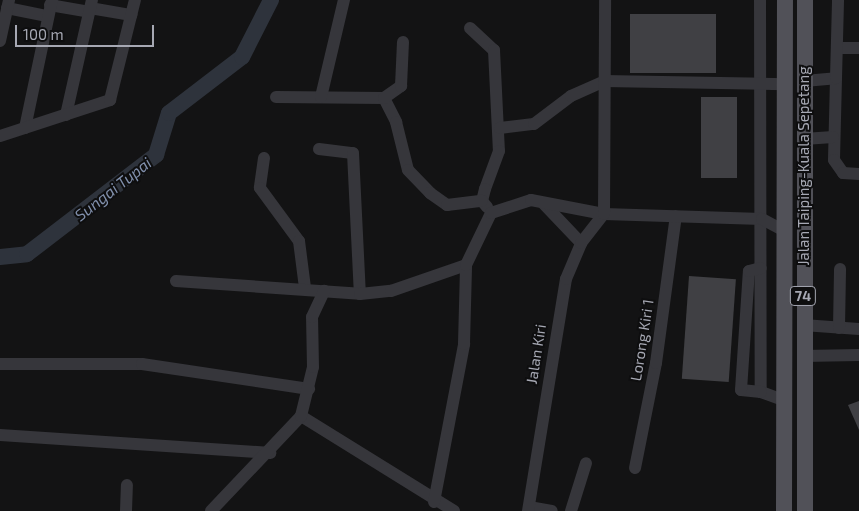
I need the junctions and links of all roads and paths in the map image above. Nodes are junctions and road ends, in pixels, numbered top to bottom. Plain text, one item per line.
1 (135, 0) edge
2 (344, 0) edge
3 (605, 0) edge
4 (760, 0) edge
5 (785, 0) edge
6 (805, 0) edge
7 (838, 0) edge
8 (90, 6) edge
9 (50, 7) edge
10 (5, 10) edge
11 (131, 15) junction
12 (470, 28) dead end
13 (0, 41) edge
14 (403, 42) dead end
15 (837, 48) junction
16 (859, 48) edge
17 (836, 78) junction
18 (604, 81) junction
19 (804, 81) junction
20 (759, 84) junction
21 (784, 84) junction
22 (276, 97) dead end
23 (321, 97) junction
24 (384, 98) junction
25 (66, 115) junction
26 (26, 128) junction
27 (500, 128) junction
28 (0, 136) edge
29 (834, 137) junction
30 (804, 139) junction
31 (318, 149) dead end
32 (264, 158) dead end
33 (859, 174) edge
34 (482, 201) junction
35 (544, 203) junction
36 (783, 207) junction
37 (491, 213) junction
38 (604, 214) junction
39 (676, 216) junction
40 (762, 219) junction
41 (783, 230) junction
42 (581, 243) junction
43 (466, 265) junction
44 (761, 268) junction
45 (840, 269) dead end
46 (176, 281) dead end
47 (305, 288) junction
48 (324, 291) junction
49 (360, 294) junction
50 (803, 325) junction
51 (840, 328) junction
52 (859, 330) edge
53 (859, 355) edge
54 (803, 356) junction
55 (0, 364) edge
56 (309, 389) junction
57 (761, 392) junction
58 (783, 400) junction
59 (302, 416) junction
60 (0, 435) edge
61 (270, 453) junction
62 (586, 463) dead end
63 (635, 468) dead end
64 (127, 485) dead end
65 (434, 502) junction
66 (528, 509) edge
67 (126, 511) edge
68 (210, 511) edge
69 (454, 511) edge
70 (552, 511) edge
71 (571, 511) edge
72 (784, 511) edge
73 (805, 511) edge

1 - 11 street
2 - 23 street
3 - 18 street
4 - 20 street
5 - 21 main road, Jalan Taiping-Kuala Sepetang / 74
6 - 19 main road, Jalan Taiping-Kuala Sepetang / 74
7 - 15 street
8 - 9 street
8 - 11 street
8 - 25 street
9 - 10 street
9 - 26 street
10 - 13 street
11 - 25 street
12 - 27 street
14 - 24 street
15 - 16 street
15 - 17 street
17 - 19 street
17 - 29 street
18 - 20 street
18 - 27 street
18 - 38 street
19 - 30 main road, Jalan Taiping-Kuala Sepetang / 74
20 - 21 street
20 - 40 street
21 - 36 main road, Jalan Taiping-Kuala Sepetang / 74
22 - 23 street
23 - 24 street
24 - 34 street
25 - 26 street
26 - 28 street
27 - 34 street
29 - 30 street
29 - 33 street
30 - 50 main road, Jalan Taiping-Kuala Sepetang / 74
31 - 49 street
32 - 47 street
34 - 37 street
35 - 37 street
35 - 38 street
35 - 42 street
36 - 40 street
36 - 41 main road, Jalan Taiping-Kuala Sepetang / 74
37 - 43 street
38 - 39 street
38 - 42 street, Jalan Kiri
39 - 40 street
39 - 63 street, Lorong Kiri 1
40 - 41 street
40 - 44 street
41 - 58 main road, Jalan Taiping-Kuala Sepetang / 74
42 - 66 street, Jalan Kiri
43 - 49 street
43 - 65 street
44 - 57 street
44 - 57 street
45 - 51 street
46 - 47 street
47 - 48 street
48 - 49 street
48 - 56 street
50 - 51 street
50 - 54 main road, Jalan Taiping-Kuala Sepetang / 74
51 - 52 street
53 - 54 street
54 - 73 main road, Jalan Taiping-Kuala Sepetang / 74
55 - 56 street
56 - 59 street
57 - 58 street
58 - 72 main road, Jalan Taiping-Kuala Sepetang / 74
59 - 61 street
59 - 65 street
60 - 61 street
61 - 68 street
62 - 71 street
64 - 67 street
65 - 69 street
66 - 70 street

